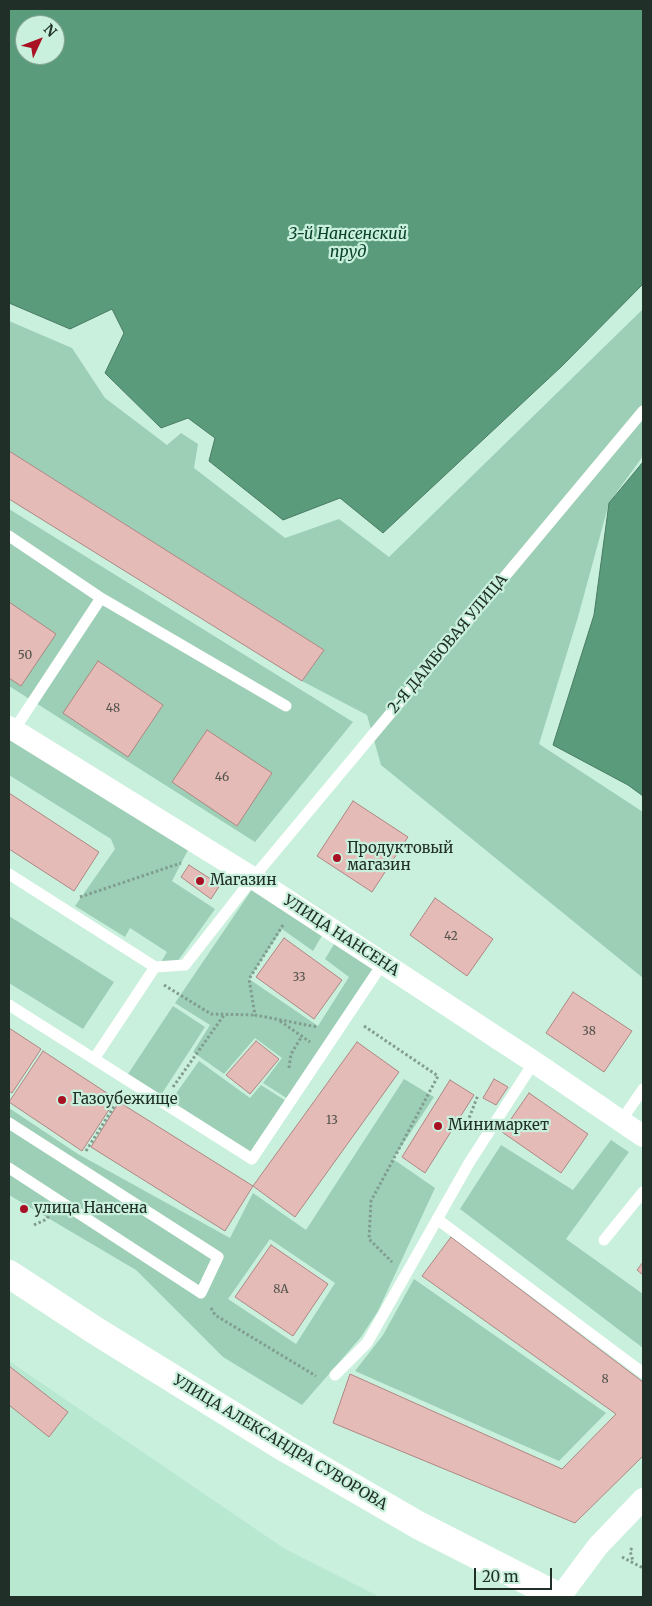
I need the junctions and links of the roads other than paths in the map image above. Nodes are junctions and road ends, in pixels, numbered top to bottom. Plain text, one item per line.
1 (643, 411) edge
2 (9, 536) edge
3 (101, 598) junction
4 (286, 706) dead end
5 (11, 728) edge
6 (9, 874) edge
7 (253, 878) junction
8 (384, 963) junction
9 (152, 971) junction
10 (9, 1005) edge
11 (94, 1059) junction
12 (534, 1062) junction
13 (643, 1089) edge
14 (621, 1120) junction
15 (9, 1124) edge
16 (643, 1136) edge
17 (9, 1168) edge
18 (643, 1192) edge
19 (436, 1219) junction
20 (604, 1240) dead end
21 (9, 1274) edge
22 (643, 1373) edge
23 (335, 1375) road end
24 (643, 1499) edge
25 (560, 1597) edge

1 - 7 lane, 2-Я ДАМБОВАЯ УЛИЦА
2 - 3 lane
3 - 4 lane
3 - 5 lane
5 - 7 street, УЛИЦА НАНСЕНА
6 - 9 lane
7 - 8 street, УЛИЦА НАНСЕНА
7 - 9 lane, 2-Я ДАМБОВАЯ УЛИЦА
8 - 11 lane
8 - 12 street, УЛИЦА НАНСЕНА
9 - 11 lane
10 - 11 lane
12 - 14 street, УЛИЦА НАНСЕНА
12 - 19 lane
13 - 14 lane
14 - 16 street, УЛИЦА НАНСЕНА
15 - 17 lane
18 - 20 lane
19 - 22 lane
19 - 23 lane
21 - 25 main road, УЛИЦА АЛЕКСАНДРА СУВОРОВА
24 - 25 street

